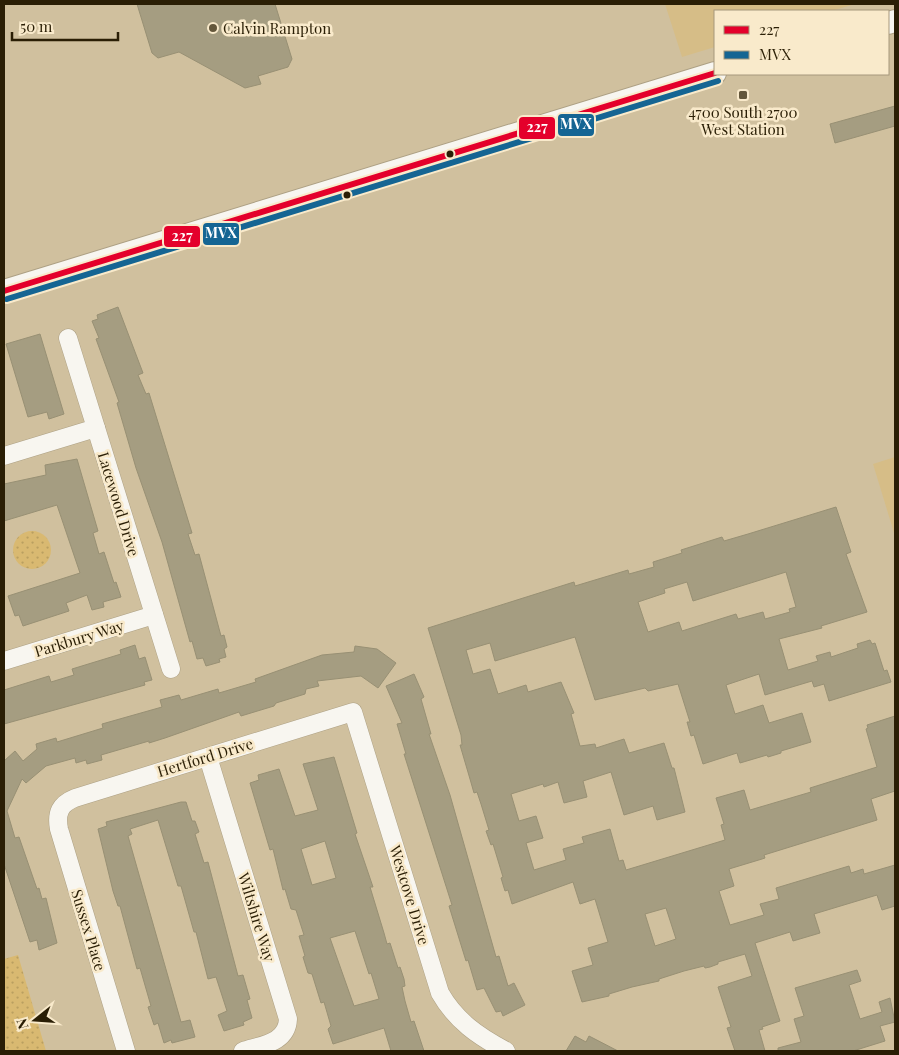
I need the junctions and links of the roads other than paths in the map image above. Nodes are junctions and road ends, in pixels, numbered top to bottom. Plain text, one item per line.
1 (714, 73) edge
2 (4, 291) edge
3 (68, 338) dead end
4 (96, 428) junction
5 (4, 456) edge
6 (154, 615) junction
7 (4, 661) edge
8 (170, 669) dead end
9 (353, 712) joint
10 (208, 757) junction
11 (60, 809) joint
12 (126, 1051) edge
13 (243, 1051) edge
14 (506, 1051) edge

1 - 2 main road
3 - 4 street, Lacewood Drive
4 - 5 street
4 - 6 street, Lacewood Drive
6 - 7 street, Parkbury Way
6 - 8 street, Lacewood Drive
9 - 10 street, Hertford Drive
9 - 14 street, Westcove Drive
10 - 11 street, Hertford Drive
10 - 13 street, Wiltshire Way
11 - 12 street, Sussex Place

